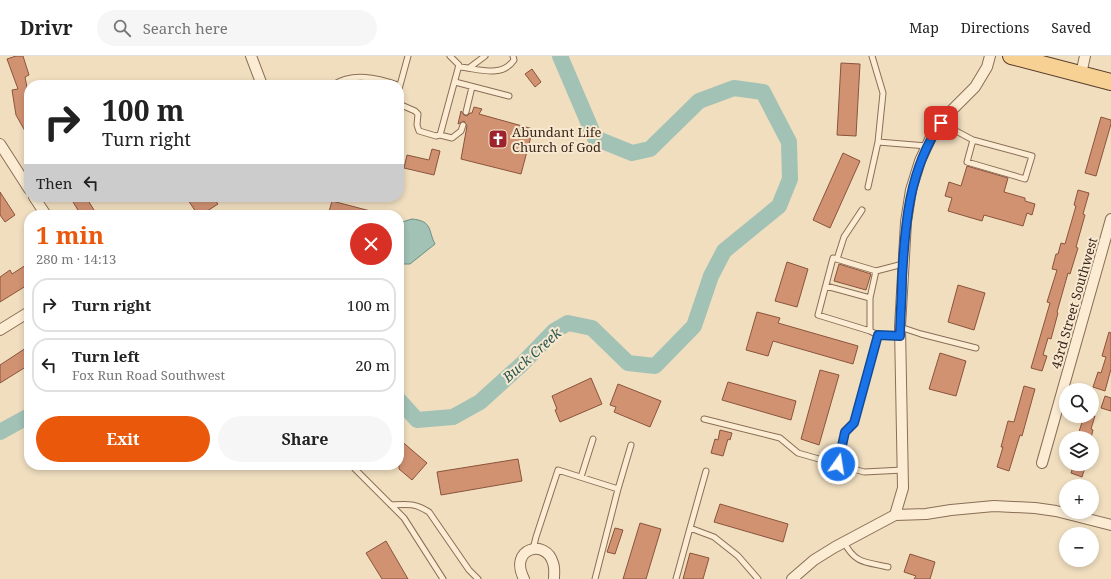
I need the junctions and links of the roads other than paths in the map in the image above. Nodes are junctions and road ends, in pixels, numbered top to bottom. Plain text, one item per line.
1 (251, 56) edge
2 (408, 56) edge
3 (450, 56) edge
4 (485, 56) edge
5 (513, 56) edge
6 (872, 56) edge
7 (990, 56) edge
8 (1011, 56) edge
9 (1085, 56) edge
10 (459, 67) junction
11 (469, 68) junction
12 (1081, 74) junction
13 (260, 80) edge
14 (341, 80) edge
15 (383, 80) edge
16 (401, 80) edge
17 (455, 82) junction
18 (1111, 82) edge
19 (472, 87) junction
20 (509, 96) dead end
21 (404, 106) edge
22 (466, 112) dead end
23 (941, 123) junction
24 (463, 125) dead end
25 (440, 135) junction
26 (973, 140) junction
27 (878, 142) junction
28 (0, 144) edge
29 (927, 146) junction
30 (3, 155) edge
31 (24, 182) edge
32 (868, 187) dead end
33 (862, 210) dead end
34 (1111, 219) edge
35 (836, 259) junction
36 (903, 264) junction
37 (876, 270) junction
38 (826, 286) junction
39 (870, 298) junction
40 (24, 315) edge
41 (0, 330) edge
42 (870, 331) junction
43 (900, 332) junction
44 (878, 335) junction
45 (976, 348) dead end
46 (704, 419) dead end
47 (593, 439) dead end
48 (631, 445) dead end
49 (1042, 463) dead end
50 (838, 464) junction
51 (356, 470) edge
52 (903, 470) junction
53 (706, 471) dead end
54 (581, 477) junction
55 (618, 489) junction
56 (392, 506) junction
57 (895, 515) junction
58 (1111, 524) edge
59 (690, 528) junction
60 (844, 542) junction
61 (533, 549) junction
62 (888, 567) dead end
63 (443, 579) edge
64 (478, 579) edge
65 (524, 579) edge
66 (554, 579) edge
67 (595, 579) edge
68 (676, 579) edge
69 (758, 579) edge
70 (792, 579) edge

1 - 13 street
2 - 16 lane
3 - 10 lane
4 - 11 lane
5 - 11 lane
6 - 27 lane
7 - 23 street
8 - 12 main road
9 - 12 street
10 - 11 lane
10 - 17 lane
12 - 18 main road
14 - 15 lane
17 - 19 lane
17 - 25 lane
19 - 20 lane
19 - 22 lane
21 - 25 lane
23 - 26 lane
23 - 29 street
24 - 25 lane
26 - 26 lane
27 - 29 lane
27 - 32 lane
28 - 30 street
29 - 36 street
30 - 31 street
33 - 35 lane
34 - 49 street, 43rd Street Southwest
35 - 37 lane
35 - 38 lane
36 - 37 lane
36 - 43 street
37 - 39 lane
38 - 39 lane
38 - 42 lane
39 - 42 lane
40 - 41 street
42 - 44 lane
43 - 44 lane
43 - 45 lane
43 - 52 street
44 - 50 lane
46 - 50 lane
47 - 54 lane
48 - 55 lane
50 - 52 lane
51 - 56 lane
52 - 57 street
53 - 59 lane
54 - 55 lane
54 - 61 lane
55 - 67 lane
56 - 63 lane
56 - 64 lane
57 - 58 street
57 - 60 street
59 - 68 lane
59 - 69 lane
60 - 62 lane
60 - 70 street
61 - 65 street
61 - 66 street

